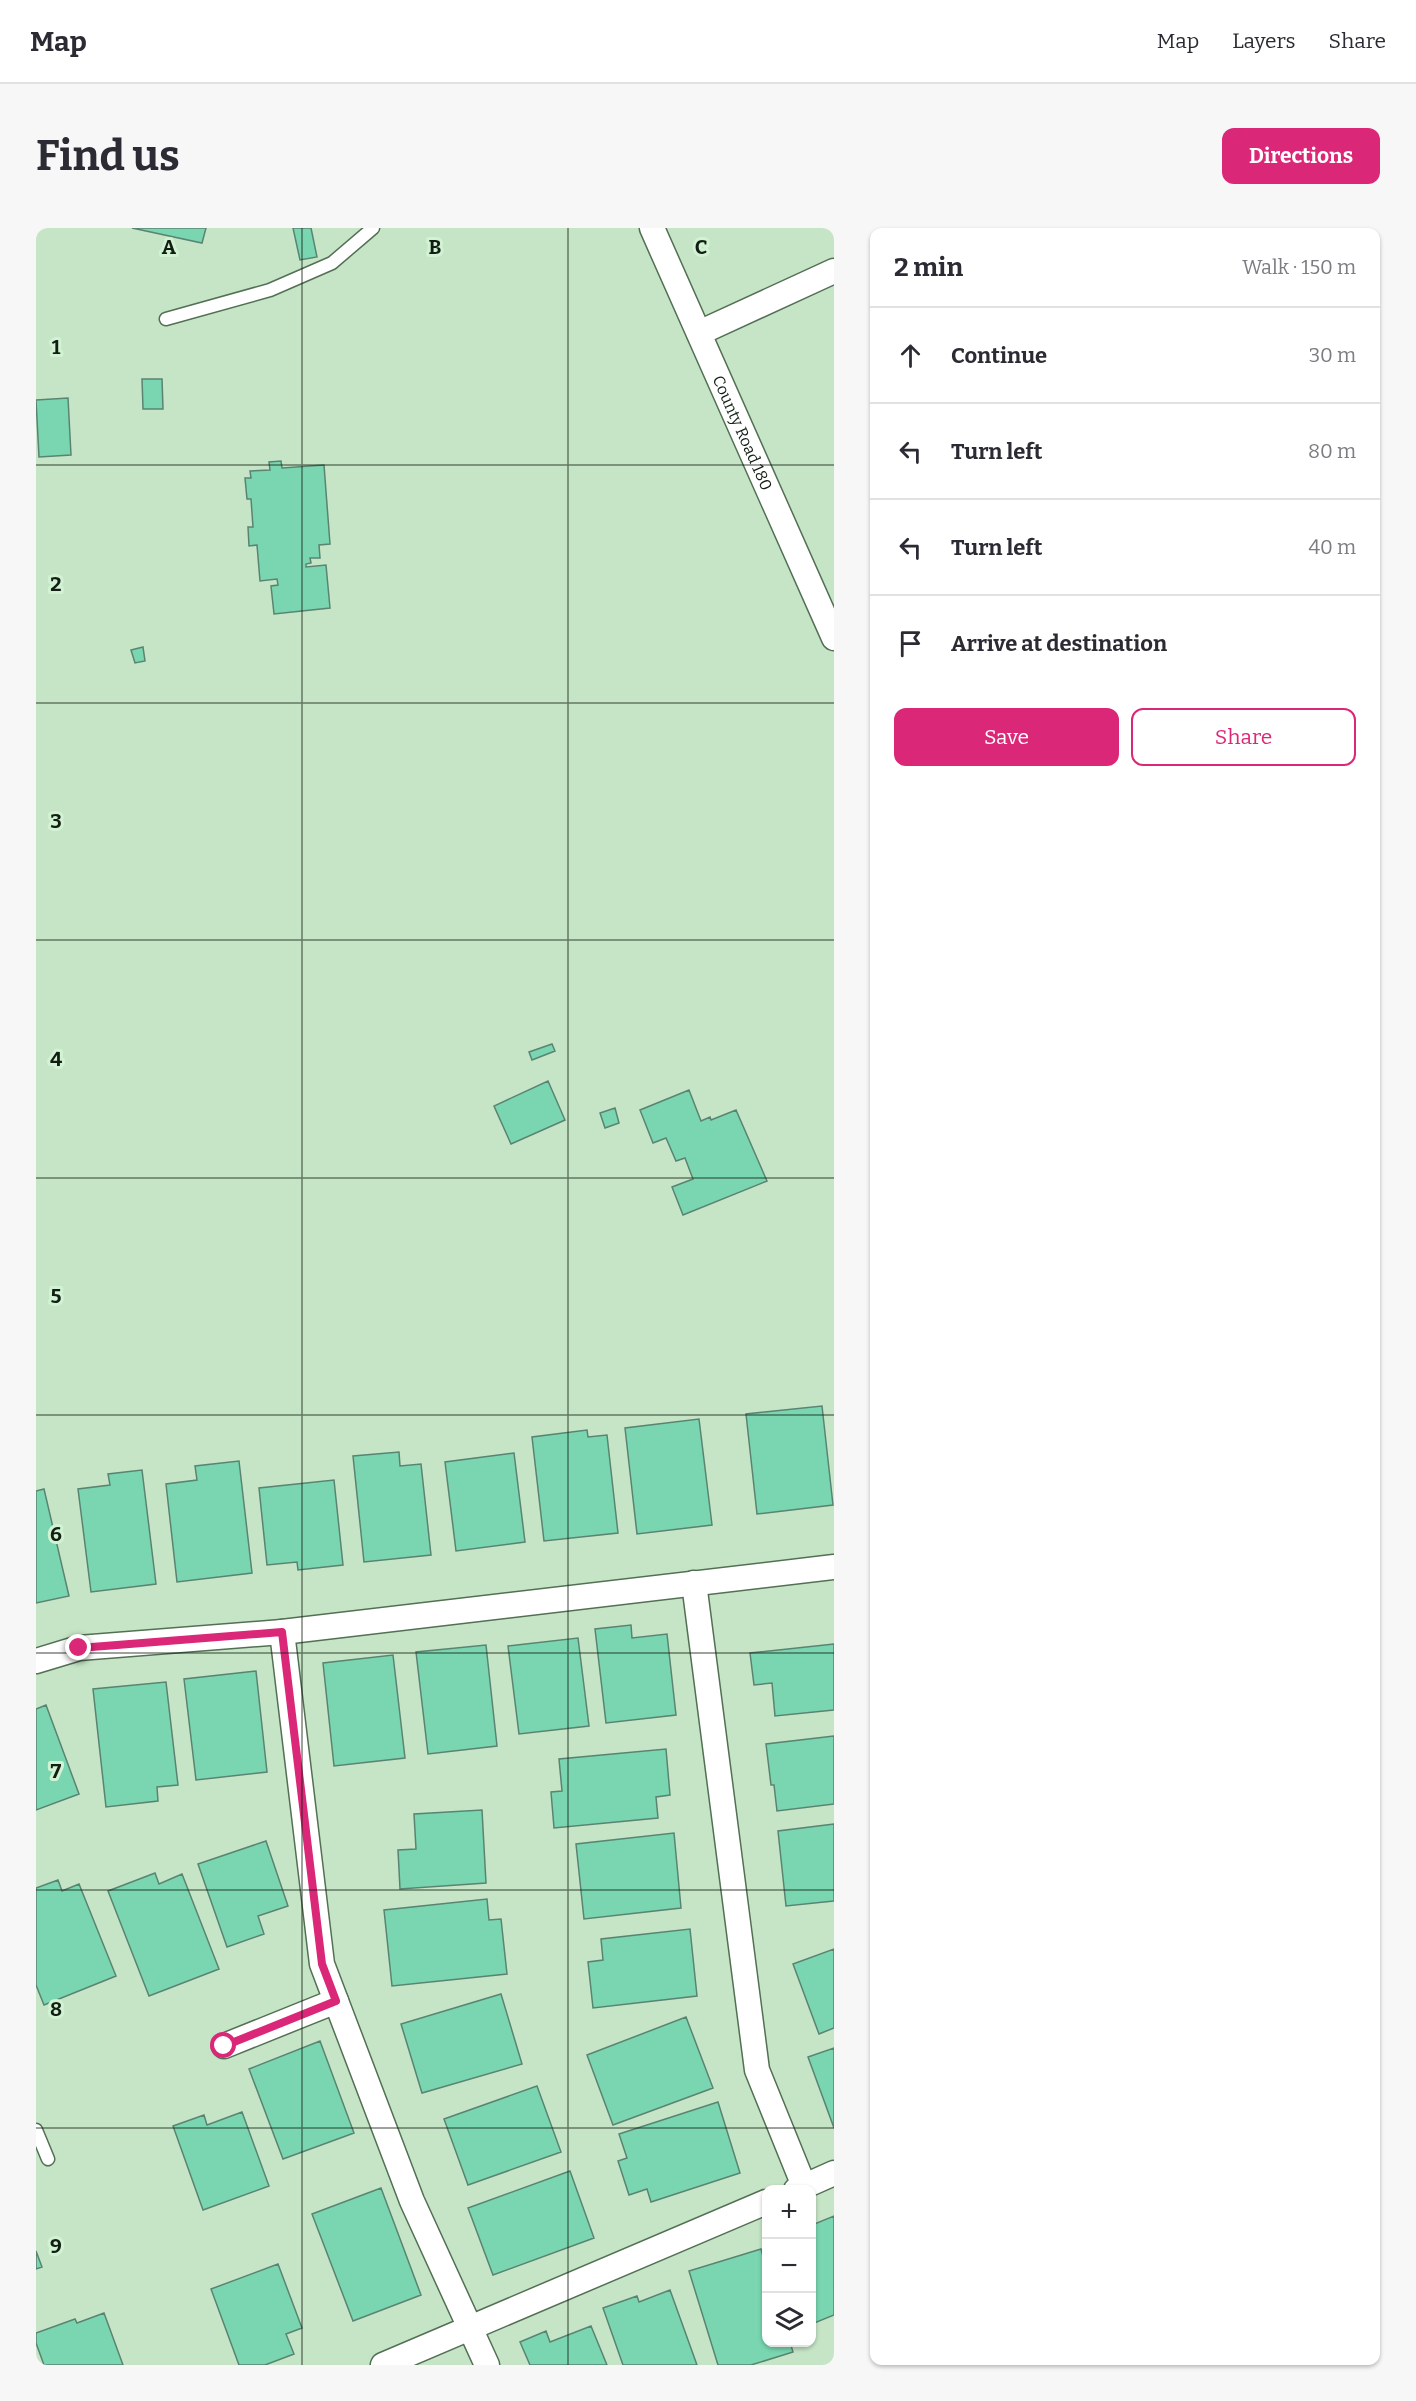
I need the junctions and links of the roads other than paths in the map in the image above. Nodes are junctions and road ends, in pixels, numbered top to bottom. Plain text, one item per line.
1 (373, 228) edge
2 (652, 228) edge
3 (834, 271) edge
4 (166, 319) dead end
5 (699, 333) junction
6 (834, 638) edge
7 (834, 1567) edge
8 (694, 1583) junction
9 (282, 1632) junction
10 (36, 1661) edge
11 (336, 2001) junction
12 (224, 2046) dead end
13 (36, 2130) edge
14 (48, 2159) dead end
15 (834, 2173) edge
16 (799, 2185) edge
17 (807, 2185) edge
18 (762, 2204) edge
19 (470, 2326) junction
20 (383, 2365) edge
21 (487, 2365) edge

1 - 4 lane
2 - 5 street, County Road 180
3 - 5 street
5 - 6 street, County Road 180
7 - 8 street
8 - 9 street
8 - 16 street
9 - 10 street
9 - 11 street
11 - 12 street
11 - 19 street
13 - 14 lane
15 - 17 street
18 - 19 street
19 - 20 street
19 - 21 street

